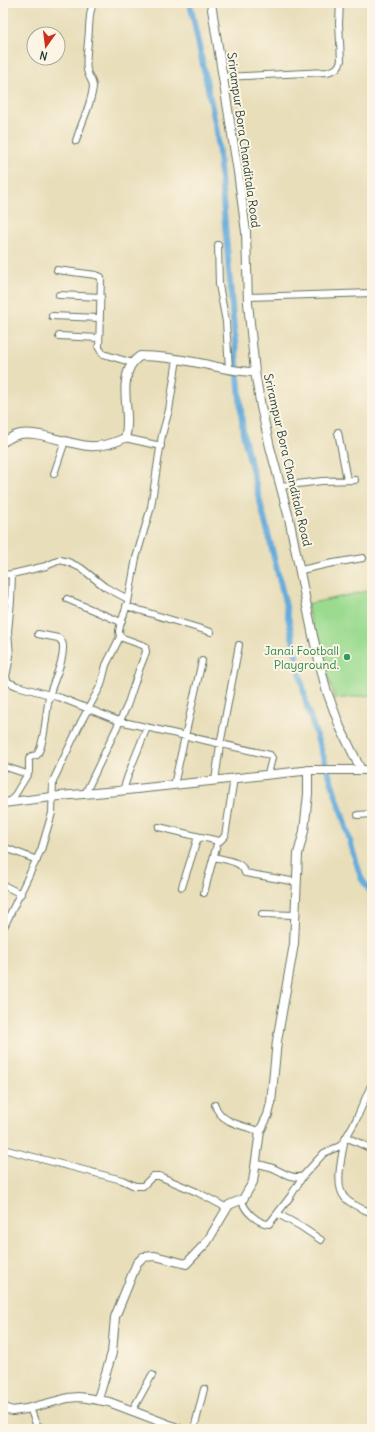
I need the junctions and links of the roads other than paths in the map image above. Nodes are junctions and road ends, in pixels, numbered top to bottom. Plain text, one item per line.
1 (94, 3) edge
2 (211, 3) edge
3 (340, 3) edge
4 (223, 77) junction
5 (76, 141) dead end
6 (218, 245) dead end
7 (57, 270) dead end
8 (372, 293) edge
9 (59, 295) dead end
10 (101, 297) junction
11 (248, 297) junction
12 (52, 316) dead end
13 (100, 318) junction
14 (59, 336) dead end
15 (99, 338) junction
16 (177, 359) junction
17 (133, 363) junction
18 (232, 370) junction
19 (251, 372) junction
20 (338, 432) dead end
21 (125, 438) junction
22 (64, 441) junction
23 (3, 442) edge
24 (161, 446) junction
25 (54, 474) dead end
26 (347, 480) junction
27 (355, 480) dead end
28 (281, 486) junction
29 (363, 558) dead end
30 (301, 570) junction
31 (3, 574) edge
32 (12, 574) junction
33 (67, 599) dead end
34 (128, 599) junction
35 (126, 606) junction
36 (121, 622) junction
37 (211, 632) dead end
38 (38, 634) dead end
39 (120, 636) junction
40 (239, 645) dead end
41 (202, 661) dead end
42 (5, 679) edge
43 (49, 695) junction
44 (88, 708) junction
45 (119, 721) junction
46 (147, 727) junction
47 (185, 736) junction
48 (220, 745) junction
49 (3, 766) edge
50 (312, 770) junction
51 (361, 770) junction
52 (372, 770) edge
53 (27, 774) junction
54 (268, 774) junction
55 (234, 778) junction
56 (215, 781) junction
57 (174, 785) junction
58 (123, 791) junction
59 (86, 794) junction
60 (53, 797) junction
61 (5, 803) edge
62 (372, 814) edge
63 (358, 815) dead end
64 (159, 827) dead end
65 (200, 837) junction
66 (219, 841) junction
67 (3, 847) edge
68 (214, 857) junction
69 (37, 860) junction
70 (297, 882) junction
71 (3, 885) edge
72 (182, 887) dead end
73 (204, 893) dead end
74 (21, 894) junction
75 (262, 914) dead end
76 (295, 915) junction
77 (3, 930) edge
78 (372, 1083) edge
79 (215, 1105) dead end
80 (260, 1131) junction
81 (345, 1139) junction
82 (3, 1149) edge
83 (372, 1149) edge
84 (255, 1163) junction
85 (303, 1176) junction
86 (242, 1200) junction
87 (227, 1208) junction
88 (372, 1213) edge
89 (278, 1214) junction
90 (321, 1240) dead end
91 (152, 1375) dead end
92 (204, 1388) dead end
93 (98, 1399) junction
94 (3, 1406) edge
95 (30, 1408) junction
96 (132, 1411) junction
97 (43, 1429) edge
98 (180, 1429) edge
99 (194, 1429) edge

1 - 5 street
2 - 4 street, Srirampur Bora Chanditala Road
3 - 4 street
4 - 11 street, Srirampur Bora Chanditala Road
6 - 18 street
7 - 10 street
8 - 11 street
9 - 10 street
10 - 13 street
11 - 19 street, Srirampur Bora Chanditala Road
12 - 13 street
13 - 15 street
14 - 15 street
15 - 17 street
16 - 17 street
16 - 18 street
16 - 24 street
17 - 21 street
18 - 19 street
19 - 28 street, Srirampur Bora Chanditala Road
20 - 26 street
21 - 22 street
21 - 24 street
22 - 23 street
22 - 25 street
24 - 34 street
26 - 27 street
26 - 28 street
28 - 30 street, Srirampur Bora Chanditala Road
29 - 30 street
30 - 51 street, Srirampur Bora Chanditala Road
31 - 32 street
32 - 34 street
32 - 42 street
33 - 36 street
34 - 35 street
35 - 36 street
35 - 37 street
36 - 39 street
38 - 43 street
39 - 44 street
39 - 45 street
40 - 48 street
41 - 47 street
42 - 43 street
43 - 44 street
43 - 53 street
44 - 45 street
44 - 60 street
45 - 46 street
45 - 59 street
46 - 47 street
46 - 58 street
47 - 48 street
47 - 57 street
48 - 54 street
48 - 56 street
49 - 53 street
50 - 51 street
50 - 54 street
50 - 70 street
51 - 52 street
53 - 61 street
54 - 55 street
55 - 56 street
55 - 66 street
56 - 57 street
57 - 58 street
58 - 59 street
59 - 60 street
60 - 61 street
60 - 69 street
62 - 63 street
64 - 65 street
65 - 66 street
65 - 72 street
66 - 68 street
67 - 69 street
68 - 70 street
68 - 73 street
69 - 74 street
70 - 76 street
71 - 74 street
74 - 77 street
75 - 76 street
76 - 80 street
78 - 81 street
79 - 80 street
80 - 84 street
81 - 83 street
81 - 85 street
81 - 88 street
82 - 87 street
84 - 85 street
84 - 86 street
85 - 89 street
86 - 87 street
86 - 89 street
87 - 93 street
89 - 90 street
91 - 96 street
92 - 99 street
93 - 95 street
93 - 96 street
94 - 95 street
95 - 97 street
96 - 98 street

